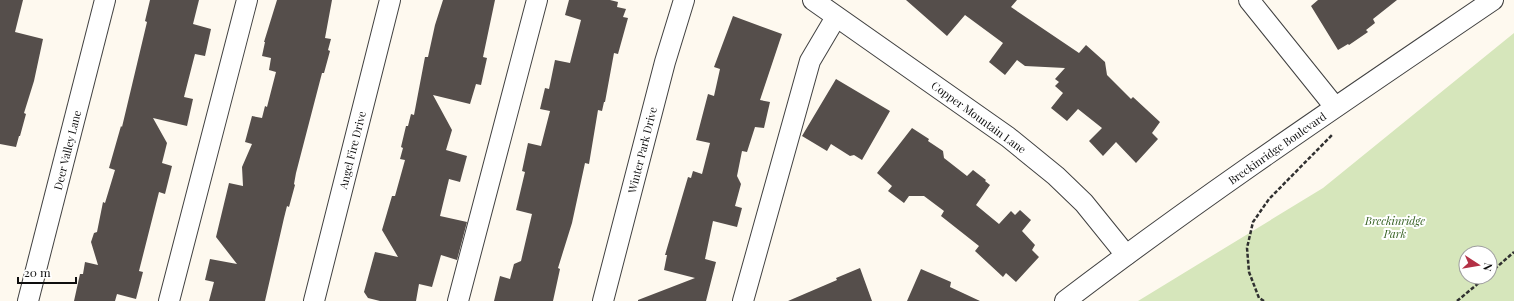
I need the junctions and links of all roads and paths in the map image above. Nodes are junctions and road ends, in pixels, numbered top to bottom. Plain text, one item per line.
1 (105, 0) edge
2 (247, 0) edge
3 (390, 0) edge
4 (537, 0) edge
5 (684, 0) edge
6 (813, 0) edge
7 (1249, 0) edge
8 (1493, 0) edge
9 (837, 10) edge
10 (1335, 107) junction
11 (1334, 134) dead end
12 (1514, 252) edge
13 (1126, 255) junction
14 (1498, 266) edge
15 (1476, 285) edge
16 (28, 301) edge
17 (169, 301) edge
18 (314, 301) edge
19 (458, 301) edge
20 (603, 301) edge
21 (743, 301) edge
22 (1065, 301) edge
23 (1264, 301) edge
24 (1457, 301) edge

1 - 16 street, Deer Valley Lane
2 - 17 street
3 - 18 street, Angel Fire Drive
4 - 19 street
5 - 20 street, Winter Park Drive
6 - 9 street, Copper Mountain Lane
7 - 10 street
8 - 10 street, Breckinridge Boulevard
9 - 13 street, Copper Mountain Lane
9 - 21 street
10 - 13 street, Breckinridge Boulevard
11 - 23 path
12 - 14 path
13 - 22 street, Breckinridge Boulevard
15 - 24 path

